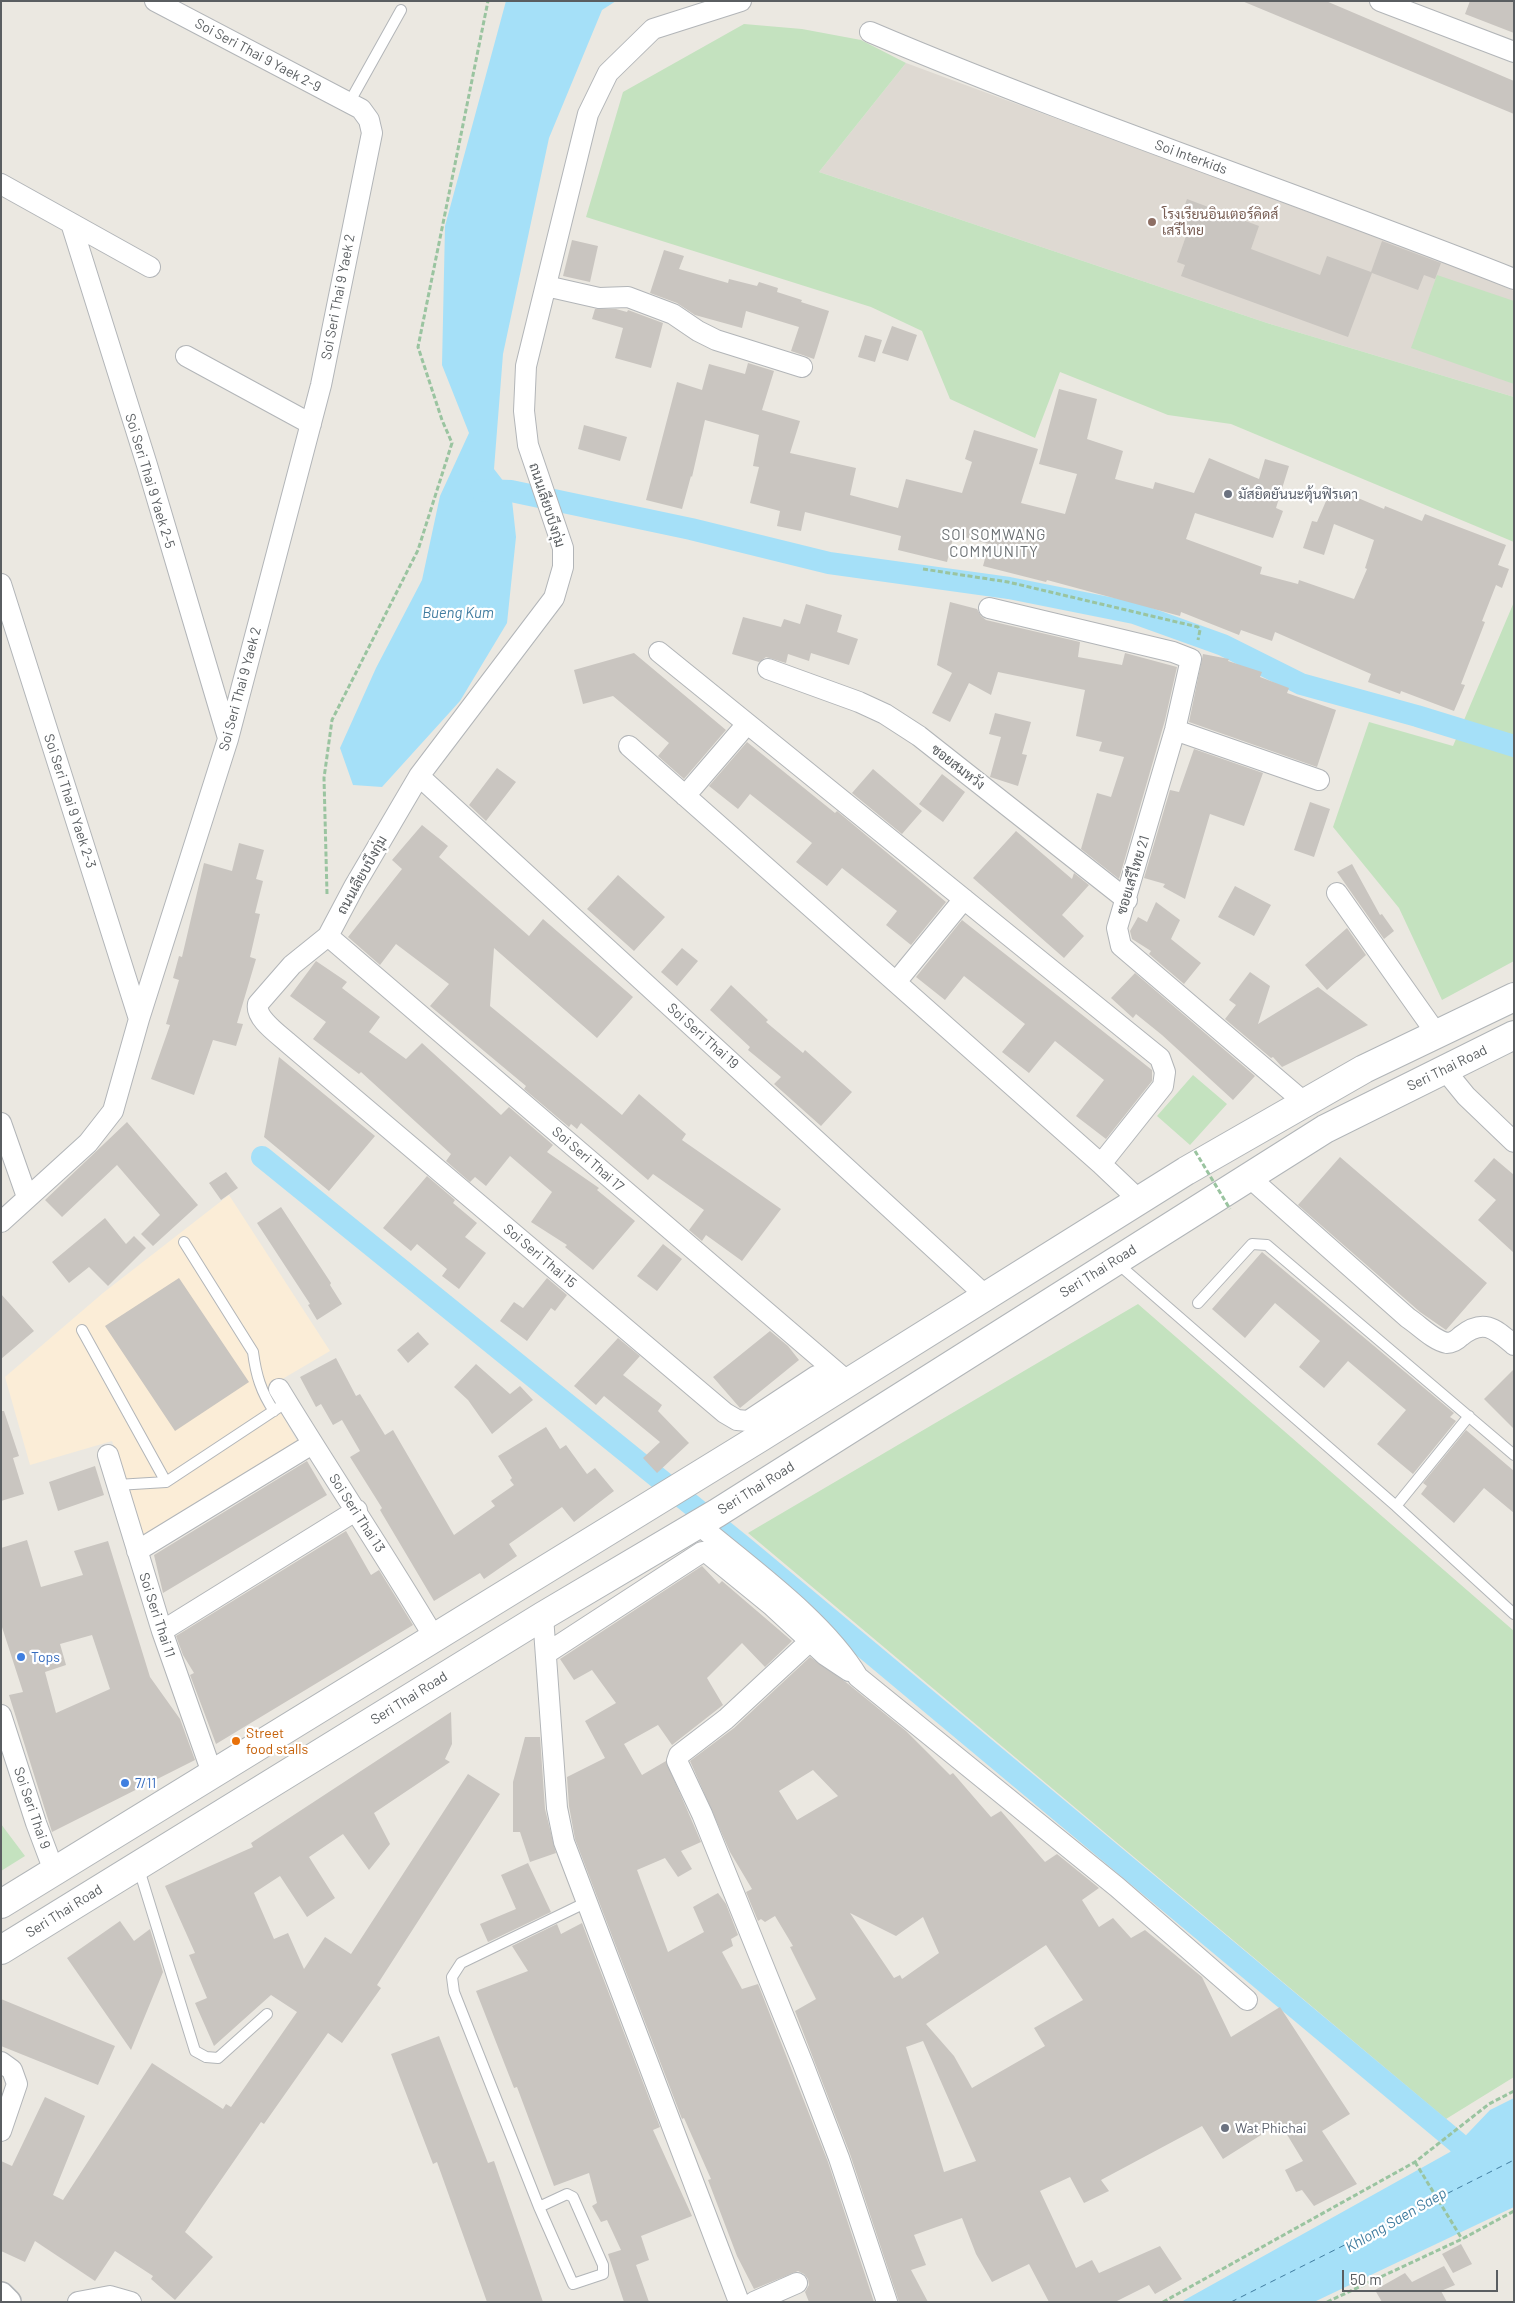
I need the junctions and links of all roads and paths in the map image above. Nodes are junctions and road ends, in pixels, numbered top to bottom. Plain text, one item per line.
1 (155, 1) edge
2 (488, 1) edge
3 (741, 1) edge
4 (1380, 1) edge
5 (401, 10) dead end
6 (870, 32) dead end
7 (1514, 52) edge
8 (355, 106) junction
9 (1, 184) edge
10 (71, 223) junction
11 (150, 267) dead end
12 (1514, 279) edge
13 (546, 286) junction
14 (186, 356) dead end
15 (802, 367) dead end
16 (311, 424) junction
17 (923, 569) dead end
18 (1, 584) edge
19 (989, 608) dead end
20 (1200, 633) dead end
21 (659, 652) dead end
22 (768, 669) dead end
23 (747, 724) junction
24 (1175, 730) junction
25 (228, 739) junction
26 (629, 746) dead end
27 (419, 776) junction
28 (1319, 780) dead end
29 (685, 796) junction
30 (1337, 894) dead end
31 (327, 897) dead end
32 (964, 899) junction
33 (1127, 900) junction
34 (328, 936) junction
35 (896, 982) junction
36 (1514, 997) edge
37 (258, 1004) joint
38 (139, 1019) junction
39 (1436, 1033) junction
40 (1513, 1036) edge
41 (1451, 1065) junction
42 (1304, 1102) junction
43 (1, 1123) edge
44 (1514, 1142) edge
45 (1194, 1151) dead end
46 (1101, 1164) junction
47 (1249, 1177) junction
48 (27, 1197) junction
49 (1139, 1200) junction
50 (1230, 1209) dead end
51 (1, 1222) edge
52 (184, 1242) dead end
53 (1115, 1261) junction
54 (986, 1296) junction
55 (1198, 1302) dead end
56 (82, 1330) dead end
57 (1514, 1345) edge
58 (848, 1382) junction
59 (280, 1401) junction
60 (1469, 1416) junction
61 (312, 1444) junction
62 (108, 1455) dead end
63 (1514, 1455) edge
64 (166, 1482) junction
65 (117, 1485) junction
66 (1396, 1506) junction
67 (357, 1510) junction
68 (698, 1524) junction
69 (136, 1551) junction
70 (1514, 1614) edge
71 (544, 1616) junction
72 (162, 1631) junction
73 (434, 1637) junction
74 (810, 1641) junction
75 (547, 1653) junction
76 (858, 1677) junction
77 (1, 1715) edge
78 (212, 1773) junction
79 (138, 1865) junction
80 (54, 1871) junction
81 (587, 1902) junction
82 (1, 1904) edge
83 (1, 1950) edge
84 (1247, 2000) dead end
85 (267, 2014) dead end
86 (1, 2062) edge
87 (1514, 2091) edge
88 (1, 2131) edge
89 (1415, 2162) junction
90 (539, 2206) junction
91 (1514, 2211) edge
92 (1462, 2239) junction
93 (797, 2284) dead end
94 (1, 2295) edge
95 (8, 2302) edge
96 (78, 2302) edge
97 (131, 2302) edge
98 (739, 2302) edge
99 (754, 2302) edge
100 (887, 2302) edge
101 (1163, 2302) edge
102 (1327, 2302) edge

1 - 8 street, Soi Seri Thai 9 Yaek 2-9
2 - 31 path
3 - 13 street, ถนนเลียบบึงกุ่ม
4 - 7 street
5 - 8 lane
6 - 12 street, Soi Interkids
8 - 16 street, Soi Seri Thai 9 Yaek 2
9 - 10 street
10 - 11 street
10 - 25 street, Soi Seri Thai 9 Yaek 2-5
13 - 15 street
13 - 27 street, ถนนเลียบบึงกุ่ม
14 - 16 street
16 - 25 street, Soi Seri Thai 9 Yaek 2
17 - 20 path
18 - 38 street, Soi Seri Thai 9 Yaek 2-3
19 - 24 street, ซอยเสรีไทย 21
21 - 23 street
22 - 33 street, ซอยสมหวัง
23 - 29 street
23 - 32 street
24 - 28 street
24 - 33 street, ซอยเสรีไทย 21
25 - 38 street, Soi Seri Thai 9 Yaek 2
26 - 29 street
27 - 34 street, ถนนเลียบบึงกุ่ม
27 - 54 street, Soi Seri Thai 19
29 - 35 street
30 - 39 street
32 - 35 street
32 - 46 street
33 - 42 street, ซอยเสรีไทย 21
34 - 37 street, ถนนเลียบบึงกุ่ม
34 - 58 street, Soi Seri Thai 17
35 - 46 street
36 - 39 main road
37 - 58 street, Soi Seri Thai 15
38 - 48 street, Soi Seri Thai 9 Yaek 2
39 - 41 main road
39 - 42 main road
40 - 41 main road, Seri Thai Road
41 - 44 street
41 - 47 main road, Seri Thai Road
42 - 49 main road
43 - 48 street
45 - 50 path, bridge
46 - 49 street
47 - 53 main road, Seri Thai Road
47 - 57 street
48 - 51 street, Soi Seri Thai 9 Yaek 2
49 - 54 main road
52 - 59 lane
53 - 66 lane
53 - 68 main road, Seri Thai Road
54 - 58 main road
55 - 60 lane
56 - 64 lane
58 - 73 main road
59 - 61 street, Soi Seri Thai 13
59 - 64 lane
60 - 63 lane
60 - 66 lane
61 - 67 street, Soi Seri Thai 13
61 - 69 street
62 - 65 street, Soi Seri Thai 11
64 - 65 lane
65 - 69 street, Soi Seri Thai 11
66 - 70 lane
67 - 72 street
67 - 73 street, Soi Seri Thai 13
68 - 71 main road, Seri Thai Road
68 - 76 street
69 - 72 street, Soi Seri Thai 11
71 - 75 street
71 - 79 main road, Seri Thai Road
72 - 78 street, Soi Seri Thai 11
73 - 78 main road
74 - 75 street
74 - 76 street
74 - 100 street
75 - 81 street
76 - 84 street
77 - 80 street, Soi Seri Thai 9
78 - 80 main road
79 - 83 main road, Seri Thai Road
79 - 85 lane
80 - 82 main road
81 - 90 lane
81 - 98 street
86 - 88 street
87 - 89 path
89 - 92 path
89 - 101 path
90 - 90 lane
91 - 92 path
92 - 102 path
93 - 99 street
94 - 95 street
96 - 97 street

